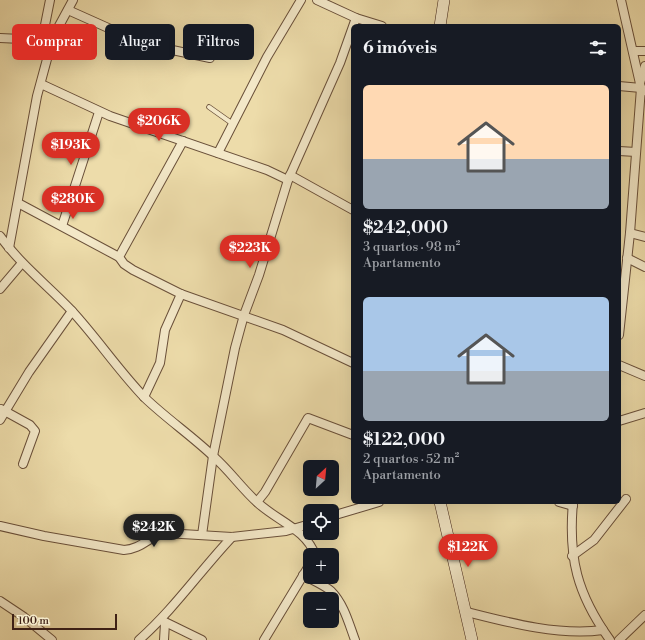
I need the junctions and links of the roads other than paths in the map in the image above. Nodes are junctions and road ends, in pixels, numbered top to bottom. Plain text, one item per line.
1 (50, 0) edge
2 (73, 0) edge
3 (301, 0) edge
4 (320, 0) edge
5 (444, 0) edge
6 (621, 0) edge
7 (68, 10) junction
8 (356, 18) junction
9 (45, 24) edge
10 (59, 24) edge
11 (354, 24) edge
12 (376, 24) edge
13 (440, 24) edge
14 (351, 32) edge
15 (0, 38) edge
16 (12, 39) edge
17 (633, 51) junction
18 (645, 51) edge
19 (183, 52) edge
20 (47, 60) edge
21 (645, 66) edge
22 (41, 84) junction
23 (621, 86) edge
24 (642, 88) edge
25 (209, 107) dead end
26 (99, 112) junction
27 (234, 125) junction
28 (183, 141) junction
29 (621, 151) edge
30 (636, 152) junction
31 (218, 153) junction
32 (289, 178) junction
33 (18, 203) junction
34 (351, 209) edge
35 (62, 226) junction
36 (630, 234) junction
37 (0, 236) edge
38 (645, 237) edge
39 (9, 248) junction
40 (119, 257) junction
41 (627, 258) junction
42 (22, 263) junction
43 (645, 267) edge
44 (0, 289) edge
45 (181, 294) junction
46 (72, 311) junction
47 (244, 315) junction
48 (621, 316) edge
49 (351, 363) edge
50 (621, 366) edge
51 (645, 376) edge
52 (144, 397) junction
53 (2, 410) edge
54 (645, 413) edge
55 (0, 420) edge
56 (621, 421) edge
57 (351, 434) edge
58 (213, 456) junction
59 (23, 464) dead end
60 (626, 498) dead end
61 (257, 502) junction
62 (372, 504) edge
63 (440, 504) edge
64 (573, 504) edge
65 (339, 514) edge
66 (0, 526) edge
67 (303, 526) edge
68 (295, 529) junction
69 (202, 535) junction
70 (232, 537) junction
71 (312, 548) edge
72 (572, 556) junction
73 (303, 577) edge
74 (319, 584) edge
75 (0, 601) edge
76 (467, 612) junction
77 (645, 615) edge
78 (163, 621) junction
79 (603, 630) junction
80 (52, 640) edge
81 (139, 640) edge
82 (164, 640) edge
83 (202, 640) edge
84 (264, 640) edge
85 (354, 640) edge
86 (472, 640) edge
87 (610, 640) edge
88 (619, 640) edge

1 - 9 street
2 - 7 street
3 - 27 street
4 - 8 street
5 - 13 street
6 - 17 street
7 - 10 street
7 - 19 street
8 - 11 street
8 - 12 street
14 - 32 street
15 - 16 street
17 - 18 street
17 - 24 street
20 - 22 street
21 - 24 street
22 - 26 street
22 - 33 street
23 - 24 street
24 - 30 street
25 - 27 lane
26 - 28 street
26 - 35 street
27 - 31 street
28 - 31 street
28 - 40 street
29 - 30 street
30 - 36 street
31 - 32 street
32 - 34 street
32 - 47 street
33 - 35 street
33 - 39 street
35 - 40 street
36 - 38 street
36 - 41 street
37 - 39 street
39 - 42 street
40 - 45 street
41 - 43 street
41 - 48 street
42 - 44 street
42 - 46 street
45 - 47 street
45 - 52 street
46 - 52 street
46 - 53 street
47 - 49 street
47 - 58 street
50 - 51 street
52 - 58 street
53 - 55 street
53 - 59 street
54 - 56 street
57 - 61 street
58 - 61 street
58 - 69 street
60 - 72 street
61 - 68 street
62 - 65 street
63 - 76 street
64 - 72 street
66 - 69 street
67 - 68 street
68 - 70 street
68 - 71 street
69 - 70 street
70 - 78 street
72 - 79 street
73 - 84 street
74 - 85 street
75 - 80 street
76 - 79 street
76 - 86 street
77 - 88 street
78 - 81 street
78 - 82 street
78 - 83 street
79 - 87 street

